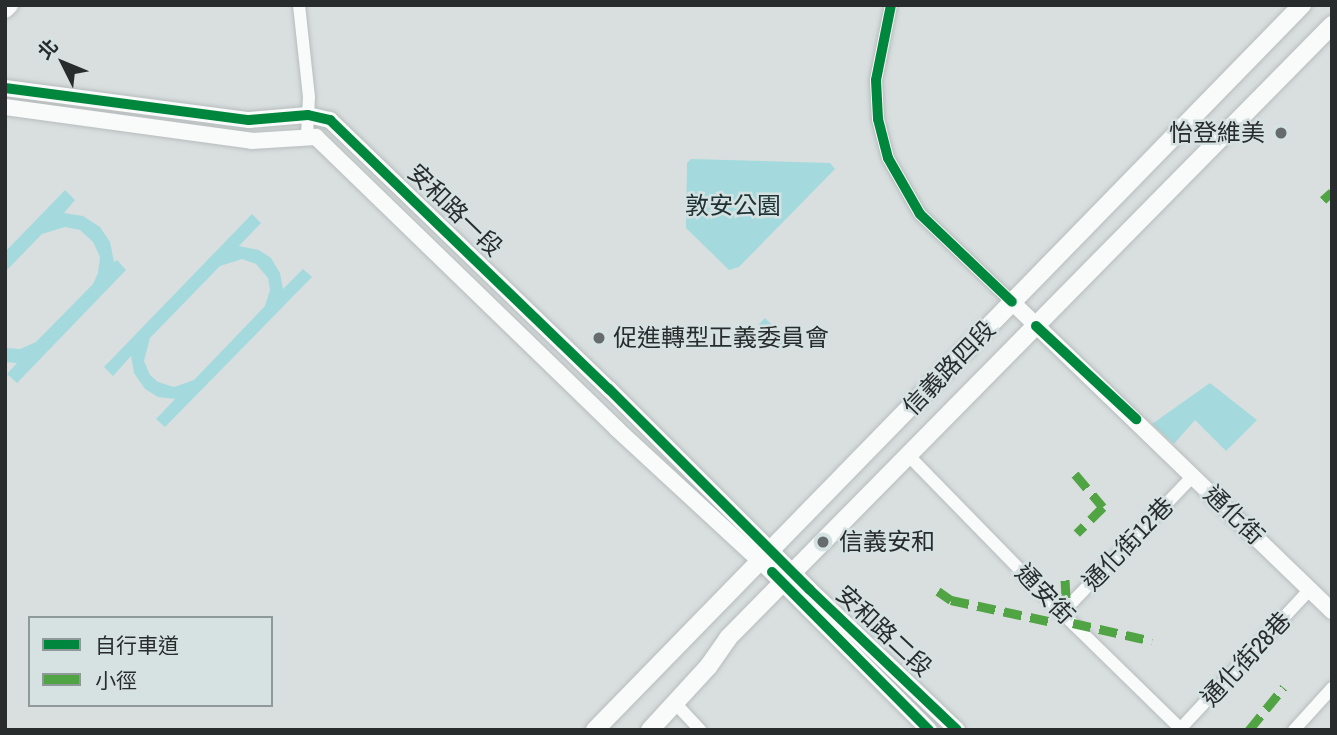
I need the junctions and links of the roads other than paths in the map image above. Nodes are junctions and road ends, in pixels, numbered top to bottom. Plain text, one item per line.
1 (9, 5) edge
2 (299, 5) edge
3 (891, 5) edge
4 (1302, 5) edge
5 (5, 9) edge
6 (1332, 25) edge
7 (5, 88) edge
8 (5, 107) edge
9 (308, 115) junction
10 (307, 135) junction
11 (1012, 302) junction
12 (1036, 326) junction
13 (909, 456) junction
14 (1193, 475) junction
15 (777, 567) junction
16 (1310, 589) junction
17 (1332, 611) edge
18 (1062, 613) junction
19 (1332, 688) edge
20 (675, 704) junction
21 (1182, 729) edge
22 (595, 730) edge
23 (650, 730) edge
24 (701, 730) edge
25 (929, 730) edge
26 (957, 730) edge
27 (1294, 730) edge

1 - 5 main road
2 - 9 street
3 - 11 street
4 - 11 main road, 信義路四段
6 - 12 main road, 信義路四段
7 - 9 street, 安和路一段
8 - 10 street
9 - 10 street
9 - 15 street, 安和路一段
10 - 15 street, 安和路一段
11 - 12 street, 通化街
11 - 15 main road, 信義路四段
12 - 13 main road, 信義路四段
12 - 14 street, 通化街
13 - 15 main road, 信義路四段
13 - 18 street, 通安街
14 - 16 street, 通化街
14 - 18 street, 通化街12巷
15 - 20 main road, 信義路四段
15 - 22 main road, 信義路四段
15 - 25 street, 安和路二段
15 - 26 street, 安和路二段
16 - 17 street, 通化街
16 - 21 street, 通化街28巷
18 - 21 street, 通安街
19 - 27 street
20 - 23 main road, 信義路四段
20 - 24 street

